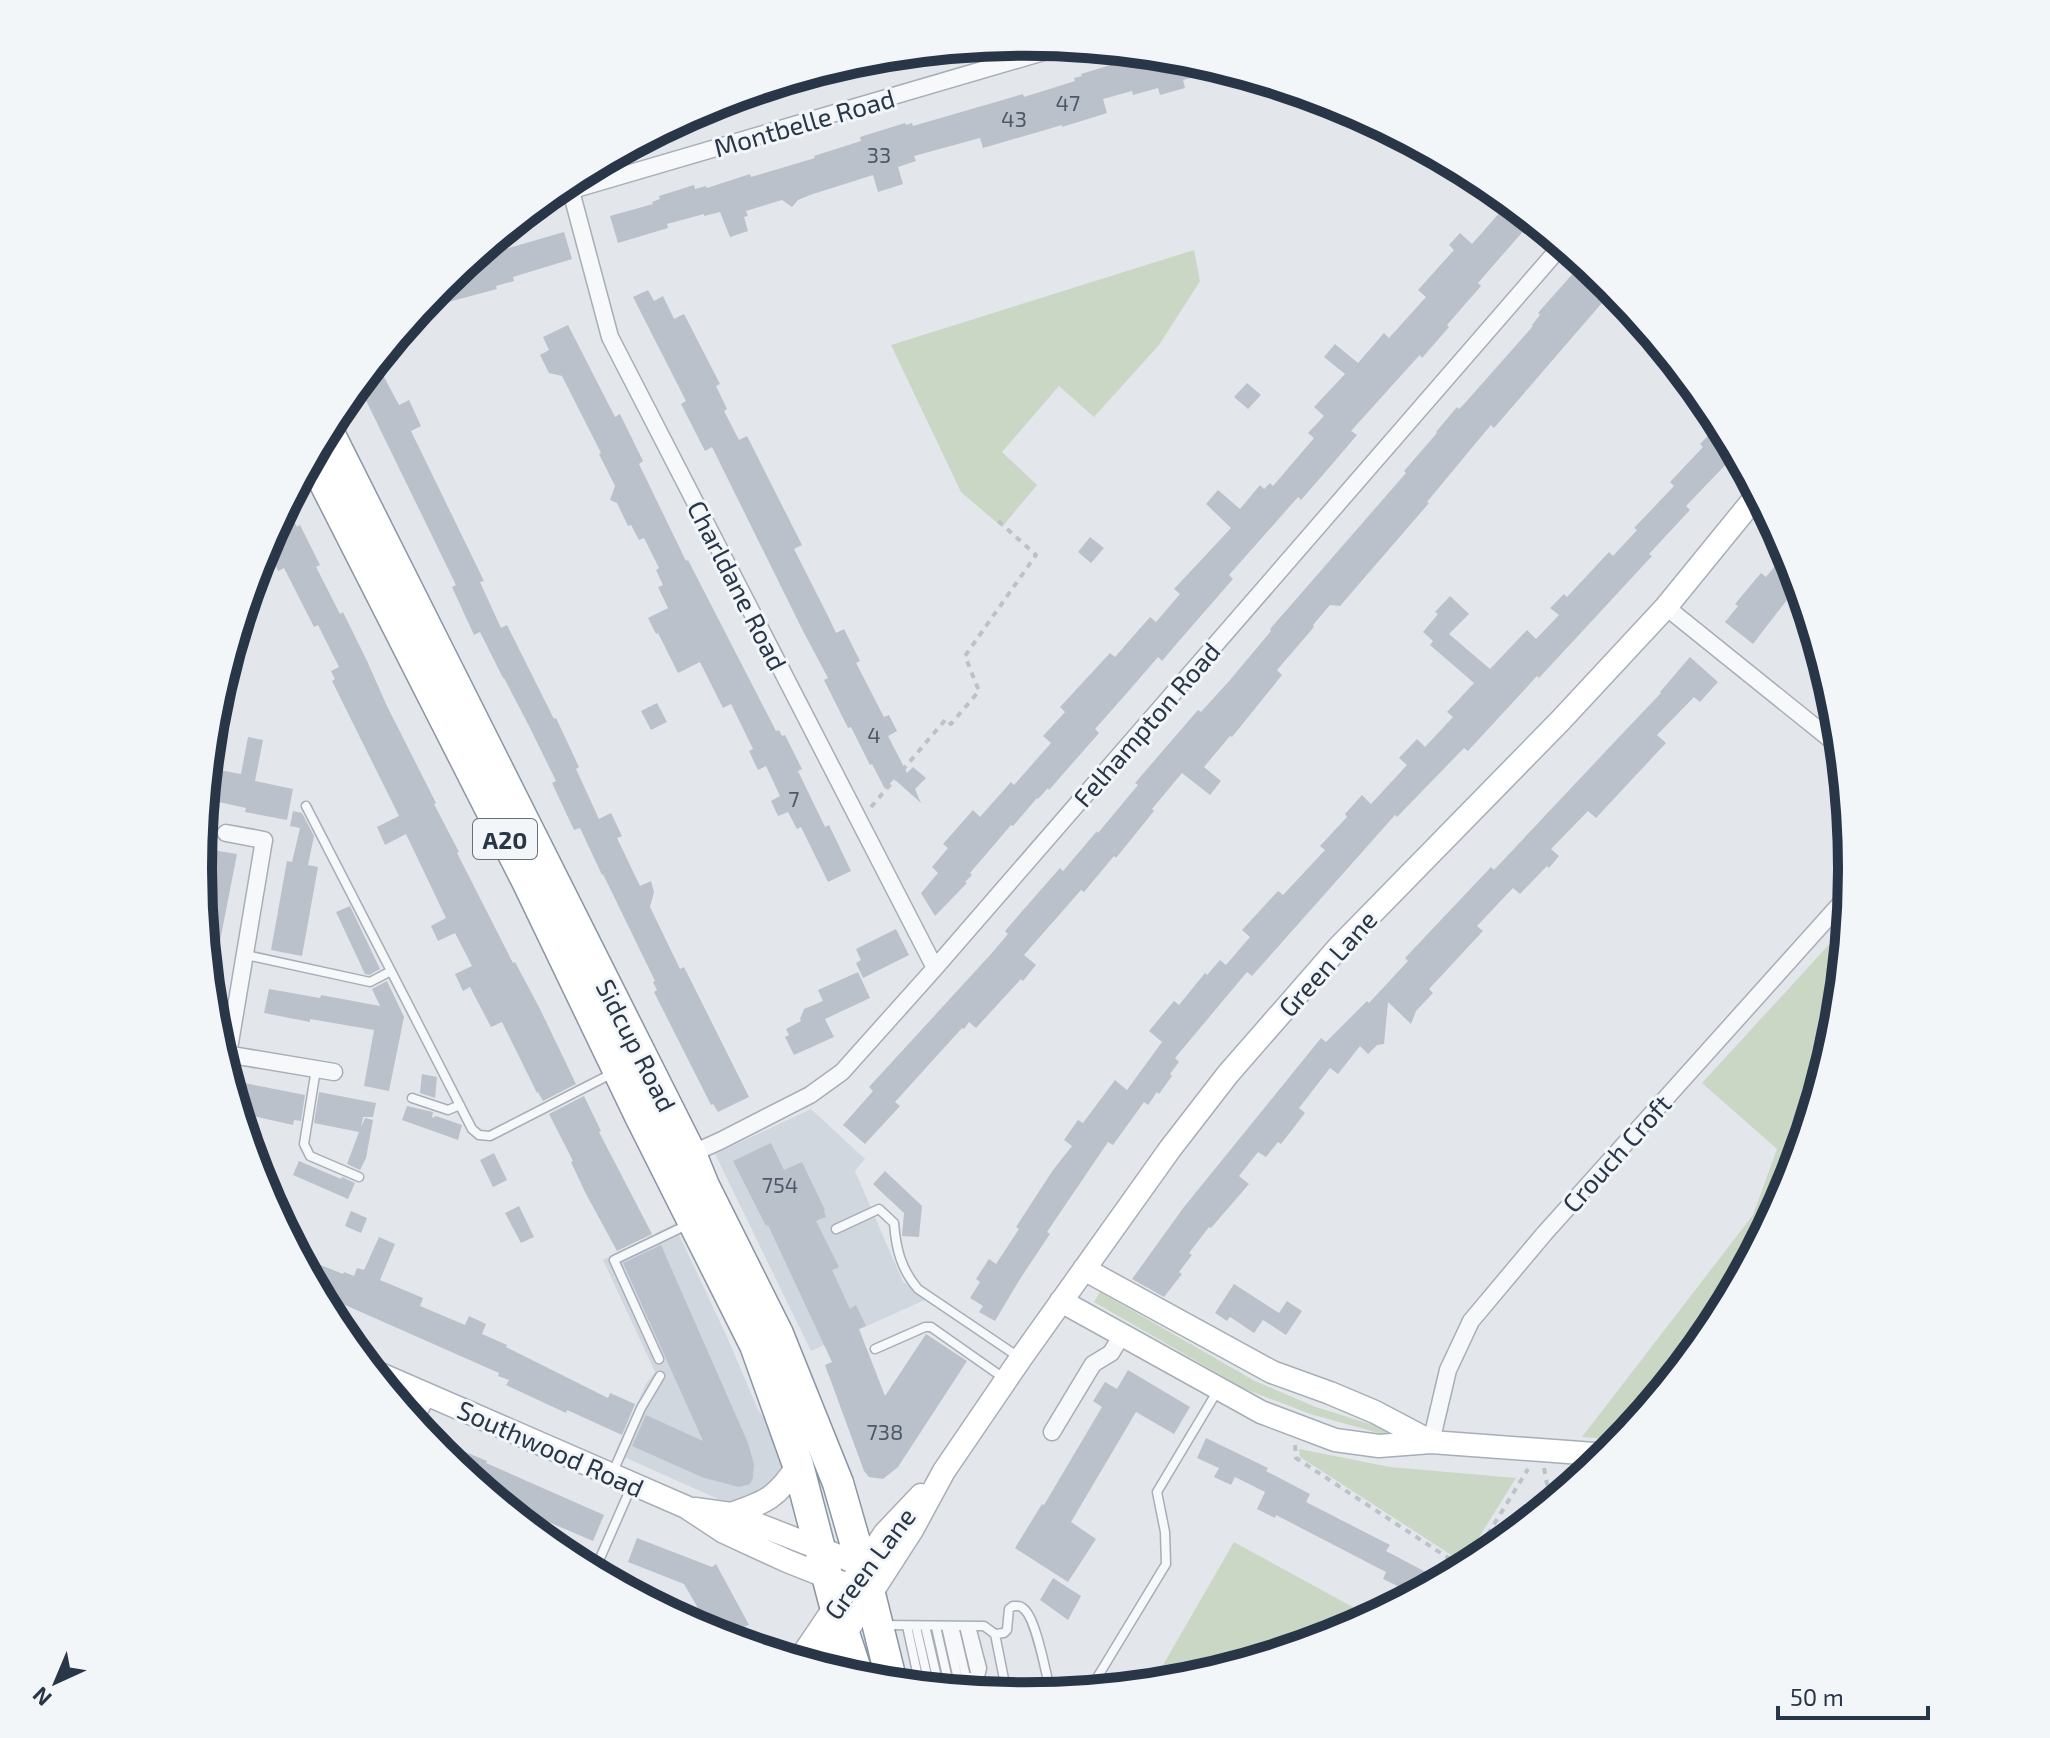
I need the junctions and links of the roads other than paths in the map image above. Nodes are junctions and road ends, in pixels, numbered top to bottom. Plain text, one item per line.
1 (1029, 56) edge
2 (581, 188) edge
3 (572, 194) edge
4 (1555, 253) edge
5 (333, 442) edge
6 (317, 469) edge
7 (1751, 503) edge
8 (1666, 607) junction
9 (1826, 736) edge
10 (306, 806) dead end
11 (226, 833) dead end
12 (1837, 908) edge
13 (246, 955) junction
14 (935, 968) junction
15 (391, 971) junction
16 (230, 1035) edge
17 (235, 1058) edge
18 (316, 1069) junction
19 (619, 1070) junction
20 (334, 1072) dead end
21 (412, 1098) dead end
22 (460, 1105) junction
23 (691, 1154) junction
24 (359, 1177) dead end
25 (693, 1222) junction
26 (836, 1229) dead end
27 (1084, 1269) junction
28 (1061, 1301) junction
29 (1122, 1335) junction
30 (875, 1349) dead end
31 (1021, 1358) junction
32 (659, 1359) dead end
33 (660, 1376) dead end
34 (392, 1379) edge
35 (1006, 1380) junction
36 (1219, 1390) junction
37 (428, 1394) junction
38 (420, 1411) edge
39 (1052, 1432) dead end
40 (1431, 1442) junction
41 (1590, 1454) edge
42 (798, 1465) junction
43 (622, 1480) junction
44 (686, 1507) junction
45 (731, 1514) junction
46 (819, 1548) junction
47 (598, 1560) edge
48 (848, 1585) junction
49 (906, 1626) junction
50 (954, 1626) junction
51 (845, 1634) junction
52 (995, 1634) junction
53 (805, 1651) edge
54 (825, 1656) edge
55 (854, 1663) edge
56 (895, 1671) edge
57 (941, 1677) edge
58 (941, 1677) edge
59 (945, 1677) edge
60 (945, 1677) edge
61 (956, 1678) edge
62 (1097, 1678) edge
63 (1004, 1681) edge
64 (1048, 1681) edge

1 - 2 street, Montbelle Road
3 - 14 street, Charldane Road
4 - 14 street, Felhampton Road
5 - 23 highway, Sidcup Road / A20
6 - 19 highway, Sidcup Road / A20
7 - 8 street, Green Lane
8 - 9 street
8 - 27 street, Green Lane
10 - 15 lane
11 - 13 street
12 - 40 street, Crouch Croft
13 - 15 lane
13 - 16 street
14 - 23 street, Felhampton Road
15 - 22 lane
17 - 18 street
18 - 20 street
18 - 24 lane
19 - 22 lane
19 - 25 highway, Sidcup Road / A20
21 - 22 lane
23 - 48 highway, Sidcup Road / A20
25 - 32 lane
25 - 42 highway, Sidcup Road / A20
26 - 31 lane
27 - 28 street, Green Lane
27 - 40 street
28 - 29 street
28 - 31 street, Green Lane
29 - 36 street
29 - 39 street
30 - 35 lane
31 - 35 street, Green Lane
33 - 43 lane
34 - 37 street, Southwood Road
35 - 48 street, Green Lane
36 - 40 street
36 - 62 lane
37 - 38 street
37 - 43 street, Southwood Road
40 - 41 street
42 - 45 street
42 - 46 highway, Sidcup Road / A20
43 - 44 street, Southwood Road
43 - 47 lane
44 - 45 street, Southwood Road
44 - 48 street, Southwood Road
45 - 46 street, Southwood Road
46 - 48 highway, Sidcup Road / A20
48 - 49 highway, Sidcup Road / A20
48 - 51 highway, Sidcup Road / A20
48 - 53 street, Green Lane
49 - 50 lane
49 - 56 highway, Sidcup Road / A20
49 - 57 lane
49 - 58 lane
50 - 52 lane
50 - 59 lane
50 - 60 lane
50 - 61 lane
51 - 54 street, Green Lane
51 - 55 highway, Sidcup Road / A20
52 - 63 lane
52 - 64 lane

